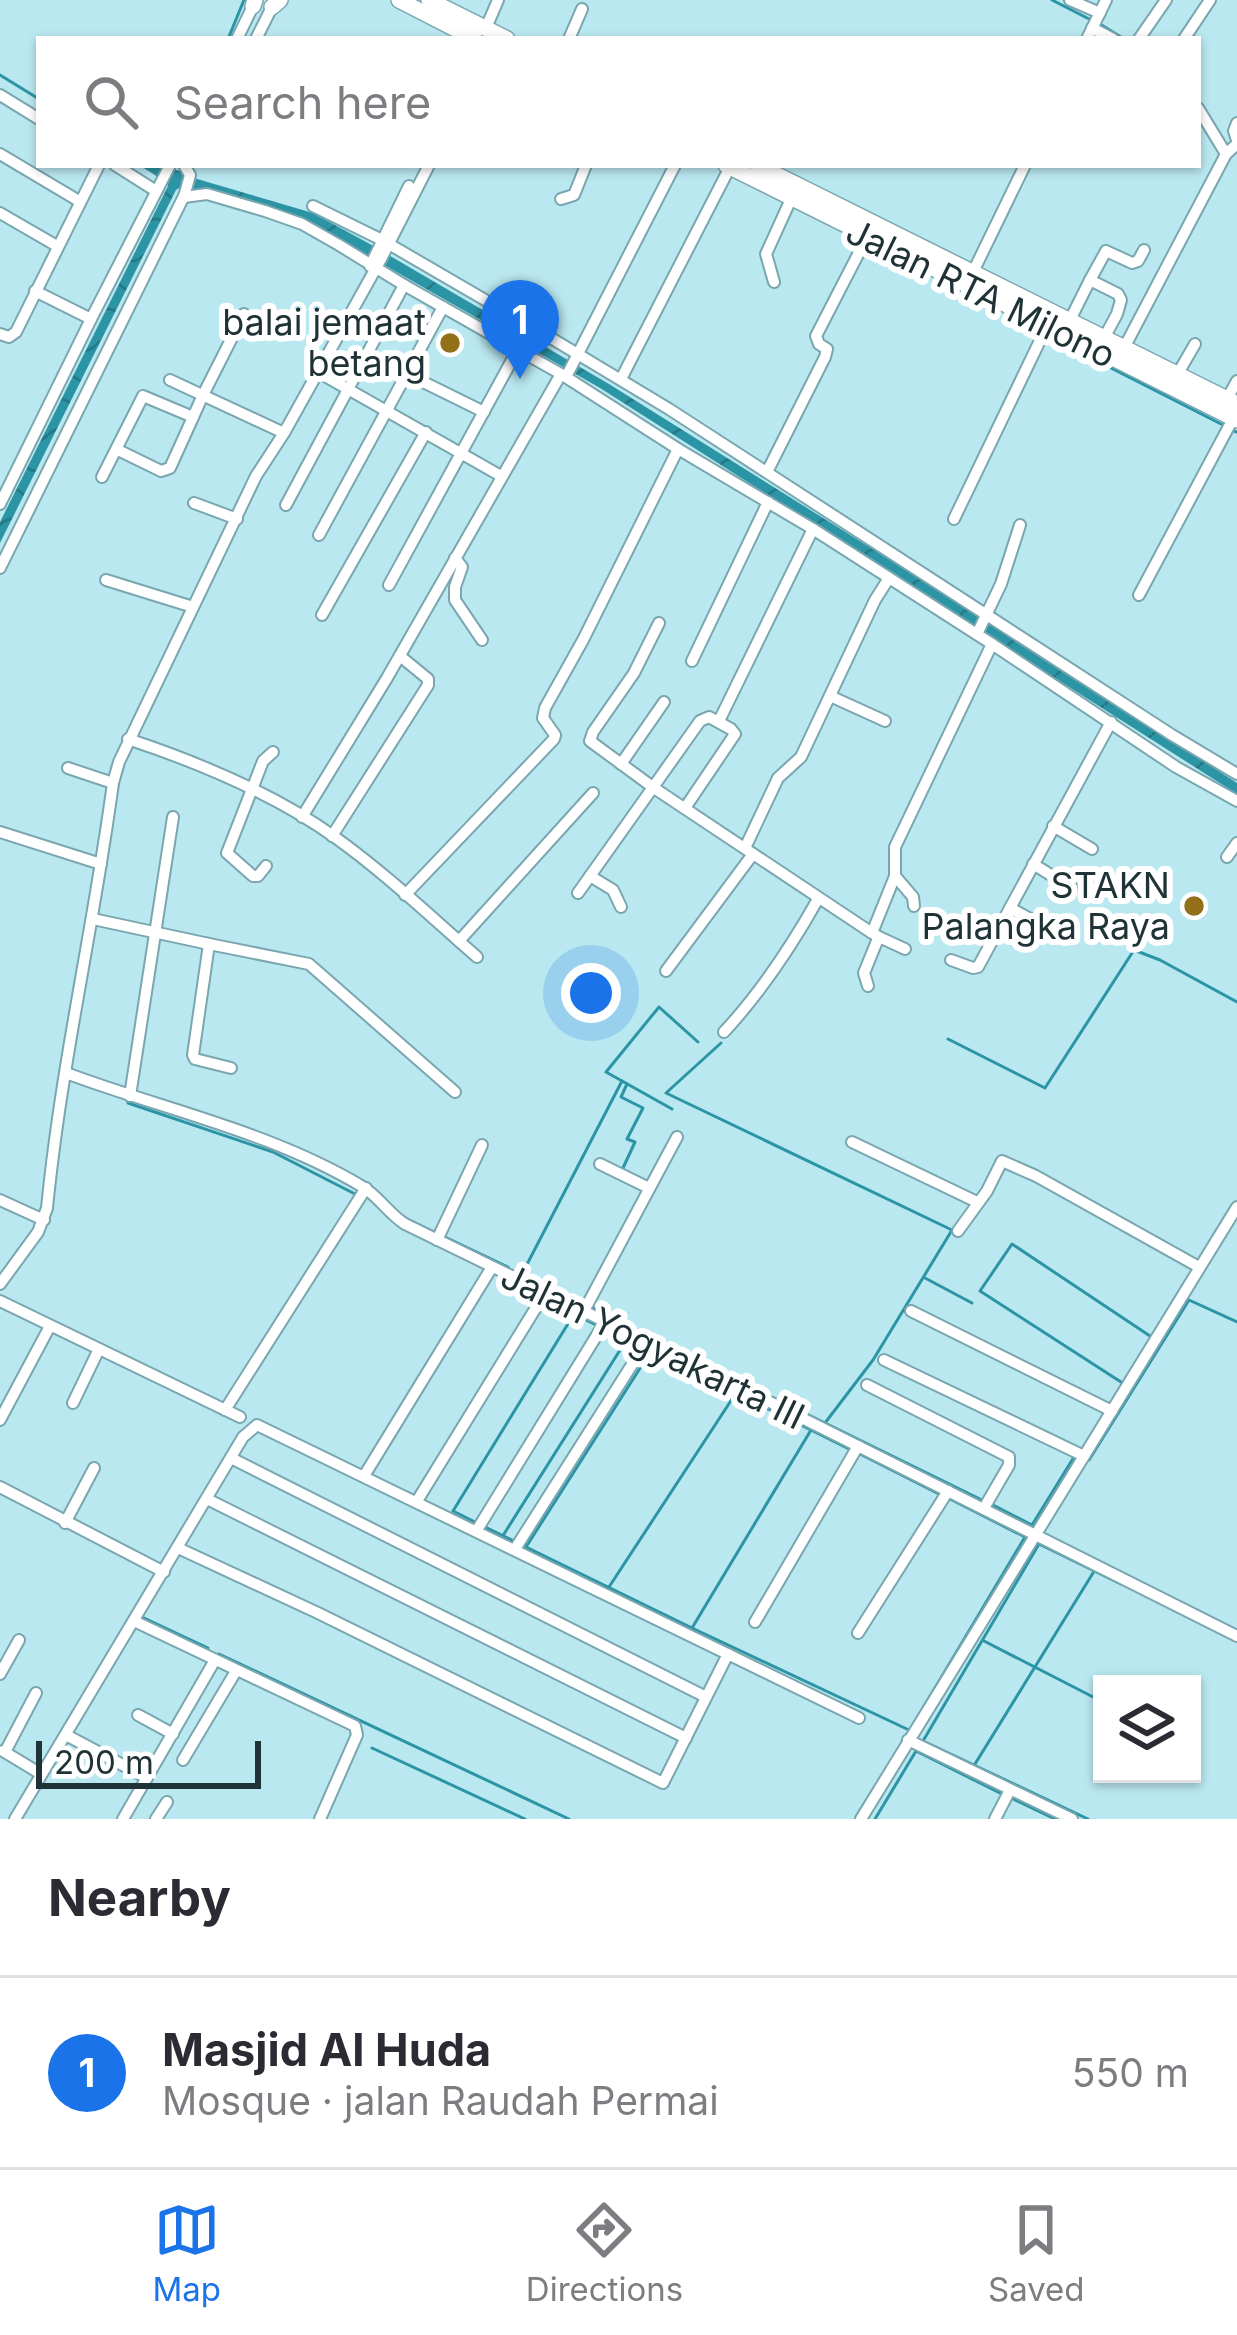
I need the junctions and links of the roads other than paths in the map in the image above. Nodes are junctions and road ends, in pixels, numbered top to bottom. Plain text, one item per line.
1 (399, 0) edge
2 (429, 0) edge
3 (498, 0) edge
4 (1070, 0) edge
5 (1106, 0) edge
6 (1166, 0) edge
7 (1210, 0) edge
8 (265, 2) edge
9 (462, 8) edge
10 (581, 9) dead end
11 (1094, 24) edge
12 (240, 33) edge
13 (258, 36) edge
14 (494, 36) edge
15 (570, 36) edge
16 (1140, 36) edge
17 (1186, 36) edge
18 (0, 95) edge
19 (1201, 111) edge
20 (36, 117) edge
21 (1237, 123) edge
22 (1232, 147) edge
23 (0, 154) edge
24 (96, 168) edge
25 (135, 168) edge
26 (424, 168) edge
27 (585, 168) edge
28 (673, 168) edge
29 (727, 168) edge
30 (732, 168) edge
31 (763, 168) edge
32 (1024, 168) edge
33 (166, 173) edge
34 (189, 179) edge
35 (561, 199) dead end
36 (791, 199) junction
37 (80, 201) junction
38 (314, 206) dead end
39 (0, 213) edge
40 (867, 237) junction
41 (57, 246) junction
42 (1144, 250) dead end
43 (380, 253) junction
44 (973, 272) junction
45 (1090, 280) junction
46 (774, 282) dead end
47 (404, 285) junction
48 (35, 291) junction
49 (995, 292) junction
50 (442, 307) junction
51 (504, 311) dead end
52 (244, 314) dead end
53 (91, 319) junction
54 (1070, 320) junction
55 (1047, 326) junction
56 (541, 332) dead end
57 (0, 334) edge
58 (1104, 338) junction
59 (1195, 344) dead end
60 (1124, 348) junction
61 (518, 349) junction
62 (570, 367) junction
63 (315, 371) junction
64 (407, 374) junction
65 (1177, 375) junction
66 (621, 379) junction
67 (170, 380) dead end
68 (1237, 381) edge
69 (350, 389) junction
70 (203, 395) junction
71 (388, 411) junction
72 (1234, 411) edge
73 (484, 412) junction
74 (193, 417) junction
75 (282, 432) junction
76 (426, 432) junction
77 (678, 449) junction
78 (118, 450) junction
79 (462, 453) junction
80 (767, 472) junction
81 (501, 476) junction
82 (102, 477) dead end
83 (768, 502) junction
84 (194, 503) dead end
85 (0, 504) edge
86 (286, 505) dead end
87 (237, 519) junction
88 (954, 519) dead end
89 (1020, 525) dead end
90 (813, 529) junction
91 (319, 535) dead end
92 (455, 558) junction
93 (0, 568) edge
94 (890, 578) junction
95 (106, 580) dead end
96 (389, 585) dead end
97 (1139, 595) dead end
98 (193, 607) junction
99 (322, 615) dead end
100 (659, 622) dead end
101 (983, 624) junction
102 (482, 640) dead end
103 (992, 644) junction
104 (400, 656) junction
105 (692, 661) dead end
106 (1077, 686) junction
107 (830, 696) junction
108 (664, 702) dead end
109 (719, 721) junction
110 (885, 721) dead end
111 (1111, 722) junction
112 (1150, 723) junction
113 (1138, 739) junction
114 (128, 740) junction
115 (273, 752) dead end
116 (621, 764) junction
117 (68, 768) dead end
118 (1237, 774) edge
119 (113, 783) junction
120 (654, 788) junction
121 (251, 790) junction
122 (593, 794) dead end
123 (1237, 801) edge
124 (685, 808) junction
125 (173, 817) dead end
126 (302, 817) junction
127 (1053, 826) junction
128 (0, 832) edge
129 (332, 836) junction
130 (1237, 844) edge
131 (1092, 849) dead end
132 (749, 851) junction
133 (1226, 857) dead end
134 (101, 864) junction
135 (1033, 864) junction
136 (266, 866) dead end
137 (590, 876) junction
138 (895, 876) junction
139 (1072, 888) dead end
140 (578, 893) dead end
141 (405, 896) junction
142 (818, 898) junction
143 (914, 906) dead end
144 (621, 907) dead end
145 (1010, 908) junction
146 (93, 919) junction
147 (156, 931) junction
148 (1052, 931) dead end
149 (875, 935) junction
150 (459, 941) junction
151 (204, 943) junction
152 (905, 949) dead end
153 (477, 957) dead end
154 (951, 960) dead end
155 (666, 971) dead end
156 (868, 986) dead end
157 (724, 1032) dead end
158 (231, 1068) dead end
159 (66, 1073) junction
160 (455, 1092) dead end
161 (130, 1096) junction
162 (676, 1137) dead end
163 (852, 1142) dead end
164 (482, 1145) dead end
165 (600, 1165) dead end
166 (649, 1187) junction
167 (366, 1188) junction
168 (0, 1200) edge
169 (977, 1202) junction
170 (1237, 1207) edge
171 (44, 1220) junction
172 (1222, 1230) junction
173 (958, 1231) dead end
174 (1237, 1238) edge
175 (437, 1240) junction
176 (493, 1267) junction
177 (1198, 1267) junction
178 (0, 1283) edge
179 (544, 1293) junction
180 (0, 1301) edge
181 (584, 1311) junction
182 (911, 1311) dead end
183 (605, 1322) junction
184 (50, 1326) junction
185 (646, 1341) junction
186 (98, 1349) junction
187 (884, 1360) dead end
188 (867, 1385) dead end
189 (73, 1402) dead end
190 (225, 1409) junction
191 (1112, 1411) junction
192 (240, 1417) dead end
193 (0, 1420) edge
194 (858, 1446) junction
195 (1084, 1456) junction
196 (231, 1458) junction
197 (94, 1468) dead end
198 (364, 1476) junction
199 (0, 1486) edge
200 (948, 1491) junction
201 (207, 1499) junction
202 (417, 1502) junction
203 (984, 1508) junction
204 (65, 1523) junction
205 (477, 1530) junction
206 (1035, 1534) junction
207 (178, 1548) junction
208 (515, 1550) junction
209 (164, 1572) junction
210 (134, 1621) junction
211 (755, 1622) dead end
212 (858, 1634) dead end
213 (1237, 1636) edge
214 (20, 1640) dead end
215 (728, 1654) junction
216 (215, 1660) junction
217 (236, 1671) junction
218 (0, 1674) edge
219 (36, 1693) dead end
220 (706, 1697) junction
221 (138, 1715) dead end
222 (860, 1718) dead end
223 (173, 1734) junction
224 (66, 1735) junction
225 (686, 1738) junction
226 (908, 1740) junction
227 (3, 1750) edge
228 (183, 1760) dead end
229 (41, 1774) junction
230 (147, 1778) junction
231 (1010, 1790) junction
232 (167, 1802) dead end
233 (15, 1819) edge
234 (123, 1819) edge
235 (156, 1819) edge
236 (320, 1819) edge
237 (861, 1819) edge
238 (995, 1819) edge
239 (1072, 1819) edge

1 - 14 highway
2 - 9 highway
3 - 14 street
4 - 11 street
5 - 11 street
6 - 16 street
7 - 17 street
8 - 12 street
8 - 13 street
9 - 14 highway
10 - 15 street
12 - 13 street
18 - 20 street
19 - 22 street
21 - 22 street
22 - 60 street
23 - 37 street
24 - 37 street
25 - 33 street
26 - 43 street
27 - 35 street
28 - 62 street
29 - 66 street
30 - 36 highway, Jalan RTA Milono
31 - 44 highway, Jalan RTA Milono
32 - 44 street
33 - 53 street
34 - 43 street
34 - 93 street
36 - 40 highway, Jalan RTA Milono
36 - 46 street
37 - 41 street
38 - 43 street
39 - 41 street
40 - 49 highway, Jalan RTA Milono
40 - 80 street
41 - 48 street
42 - 45 street
43 - 47 street
43 - 51 street
43 - 63 street
44 - 49 highway, Jalan RTA Milono
45 - 54 street
45 - 58 street
47 - 50 street
47 - 69 street
48 - 53 street
48 - 57 street
49 - 54 highway, Jalan RTA Milono
49 - 55 highway, Jalan RTA Milono
50 - 61 street
50 - 64 street
52 - 70 street
53 - 85 street
54 - 58 highway, Jalan RTA Milono
55 - 72 highway, Jalan RTA Milono
55 - 88 street
56 - 62 street
58 - 60 highway, Jalan RTA Milono
59 - 65 street
60 - 65 highway, Jalan RTA Milono
61 - 62 street
61 - 73 street
62 - 66 street
62 - 77 street
62 - 81 street
63 - 69 street
63 - 75 street
64 - 71 street
64 - 73 street
65 - 72 highway, Jalan RTA Milono
66 - 80 street
67 - 70 street
68 - 72 street
69 - 71 street
69 - 86 street
70 - 74 street
70 - 75 street
71 - 76 street
71 - 91 street
72 - 97 street
73 - 79 street
74 - 78 street
74 - 78 street
75 - 87 street
76 - 79 street
76 - 99 street
77 - 83 street
77 - 141 street
78 - 82 street
79 - 81 street
79 - 96 street
80 - 101 street
81 - 92 street
83 - 90 street
83 - 105 street
84 - 87 street
87 - 98 street
89 - 101 street
90 - 94 street
90 - 109 street
92 - 102 street
92 - 104 street
94 - 101 street
94 - 107 street
95 - 98 street
98 - 114 street
100 - 116 street
101 - 103 street
101 - 106 street
103 - 106 street
103 - 138 street
104 - 126 street
104 - 129 street
106 - 111 street
106 - 112 street
107 - 110 street
107 - 132 street
108 - 116 street
109 - 120 street
109 - 124 street
111 - 113 street
111 - 127 street
112 - 113 street
112 - 118 street
113 - 123 street
114 - 119 street
114 - 121 street
115 - 121 street
116 - 120 street
117 - 119 street
119 - 134 street
120 - 124 street
120 - 137 street
121 - 126 street
121 - 136 street
122 - 150 street
124 - 132 street
125 - 147 street
126 - 129 street
127 - 131 street
127 - 135 street
128 - 134 street
129 - 141 street
130 - 133 street
132 - 142 street
132 - 155 street
134 - 146 street
135 - 139 street
135 - 145 street
137 - 140 street
137 - 144 street
138 - 143 street
138 - 149 street
141 - 150 street
142 - 149 street
142 - 157 street
145 - 148 street
145 - 154 street
146 - 147 street
146 - 159 street
147 - 151 street
147 - 161 street
149 - 152 street
149 - 156 street
150 - 153 street
151 - 158 street
151 - 160 street
159 - 161 street, Jalan Yogyakarta III
159 - 171 street
161 - 167 street, Jalan Yogyakarta III
162 - 166 street
163 - 169 street
164 - 175 street
165 - 166 street
166 - 181 street
167 - 175 street, Jalan Yogyakarta III
167 - 190 street
168 - 171 street
169 - 173 street
169 - 177 street
170 - 172 street
171 - 178 street
172 - 174 street
172 - 177 street
175 - 176 street, Jalan Yogyakarta III
176 - 179 street, Jalan Yogyakarta III
176 - 198 street
177 - 191 street
179 - 181 street, Jalan Yogyakarta III
179 - 202 street
180 - 184 street
181 - 183 street, Jalan Yogyakarta III
182 - 191 street
183 - 185 street, Jalan Yogyakarta III
183 - 205 street
184 - 186 street
184 - 193 street
185 - 194 street, Jalan Yogyakarta III
185 - 208 street
186 - 189 street
186 - 190 street
187 - 195 street
188 - 203 street
190 - 192 street
191 - 195 street
194 - 200 street, Jalan Yogyakarta III
194 - 211 street
195 - 206 street
196 - 198 street
196 - 201 street
196 - 220 street
197 - 204 street
198 - 202 street
199 - 204 street
200 - 203 street, Jalan Yogyakarta III
200 - 212 street
201 - 207 street
201 - 225 street
202 - 205 street
203 - 206 street, Jalan Yogyakarta III
204 - 209 street
205 - 208 street
206 - 213 street, Jalan Yogyakarta III
206 - 226 street
207 - 209 street
207 - 225 street
208 - 215 street
209 - 210 street
210 - 216 street
210 - 224 street
214 - 218 street
215 - 220 street
215 - 222 street
216 - 217 street
216 - 223 street
217 - 228 street
217 - 236 street
219 - 227 street
220 - 225 street
221 - 223 street
223 - 230 street
224 - 229 street
224 - 230 street
226 - 231 street
226 - 237 street
227 - 229 street
229 - 233 street
230 - 234 street
231 - 238 street
231 - 239 street
232 - 235 street

